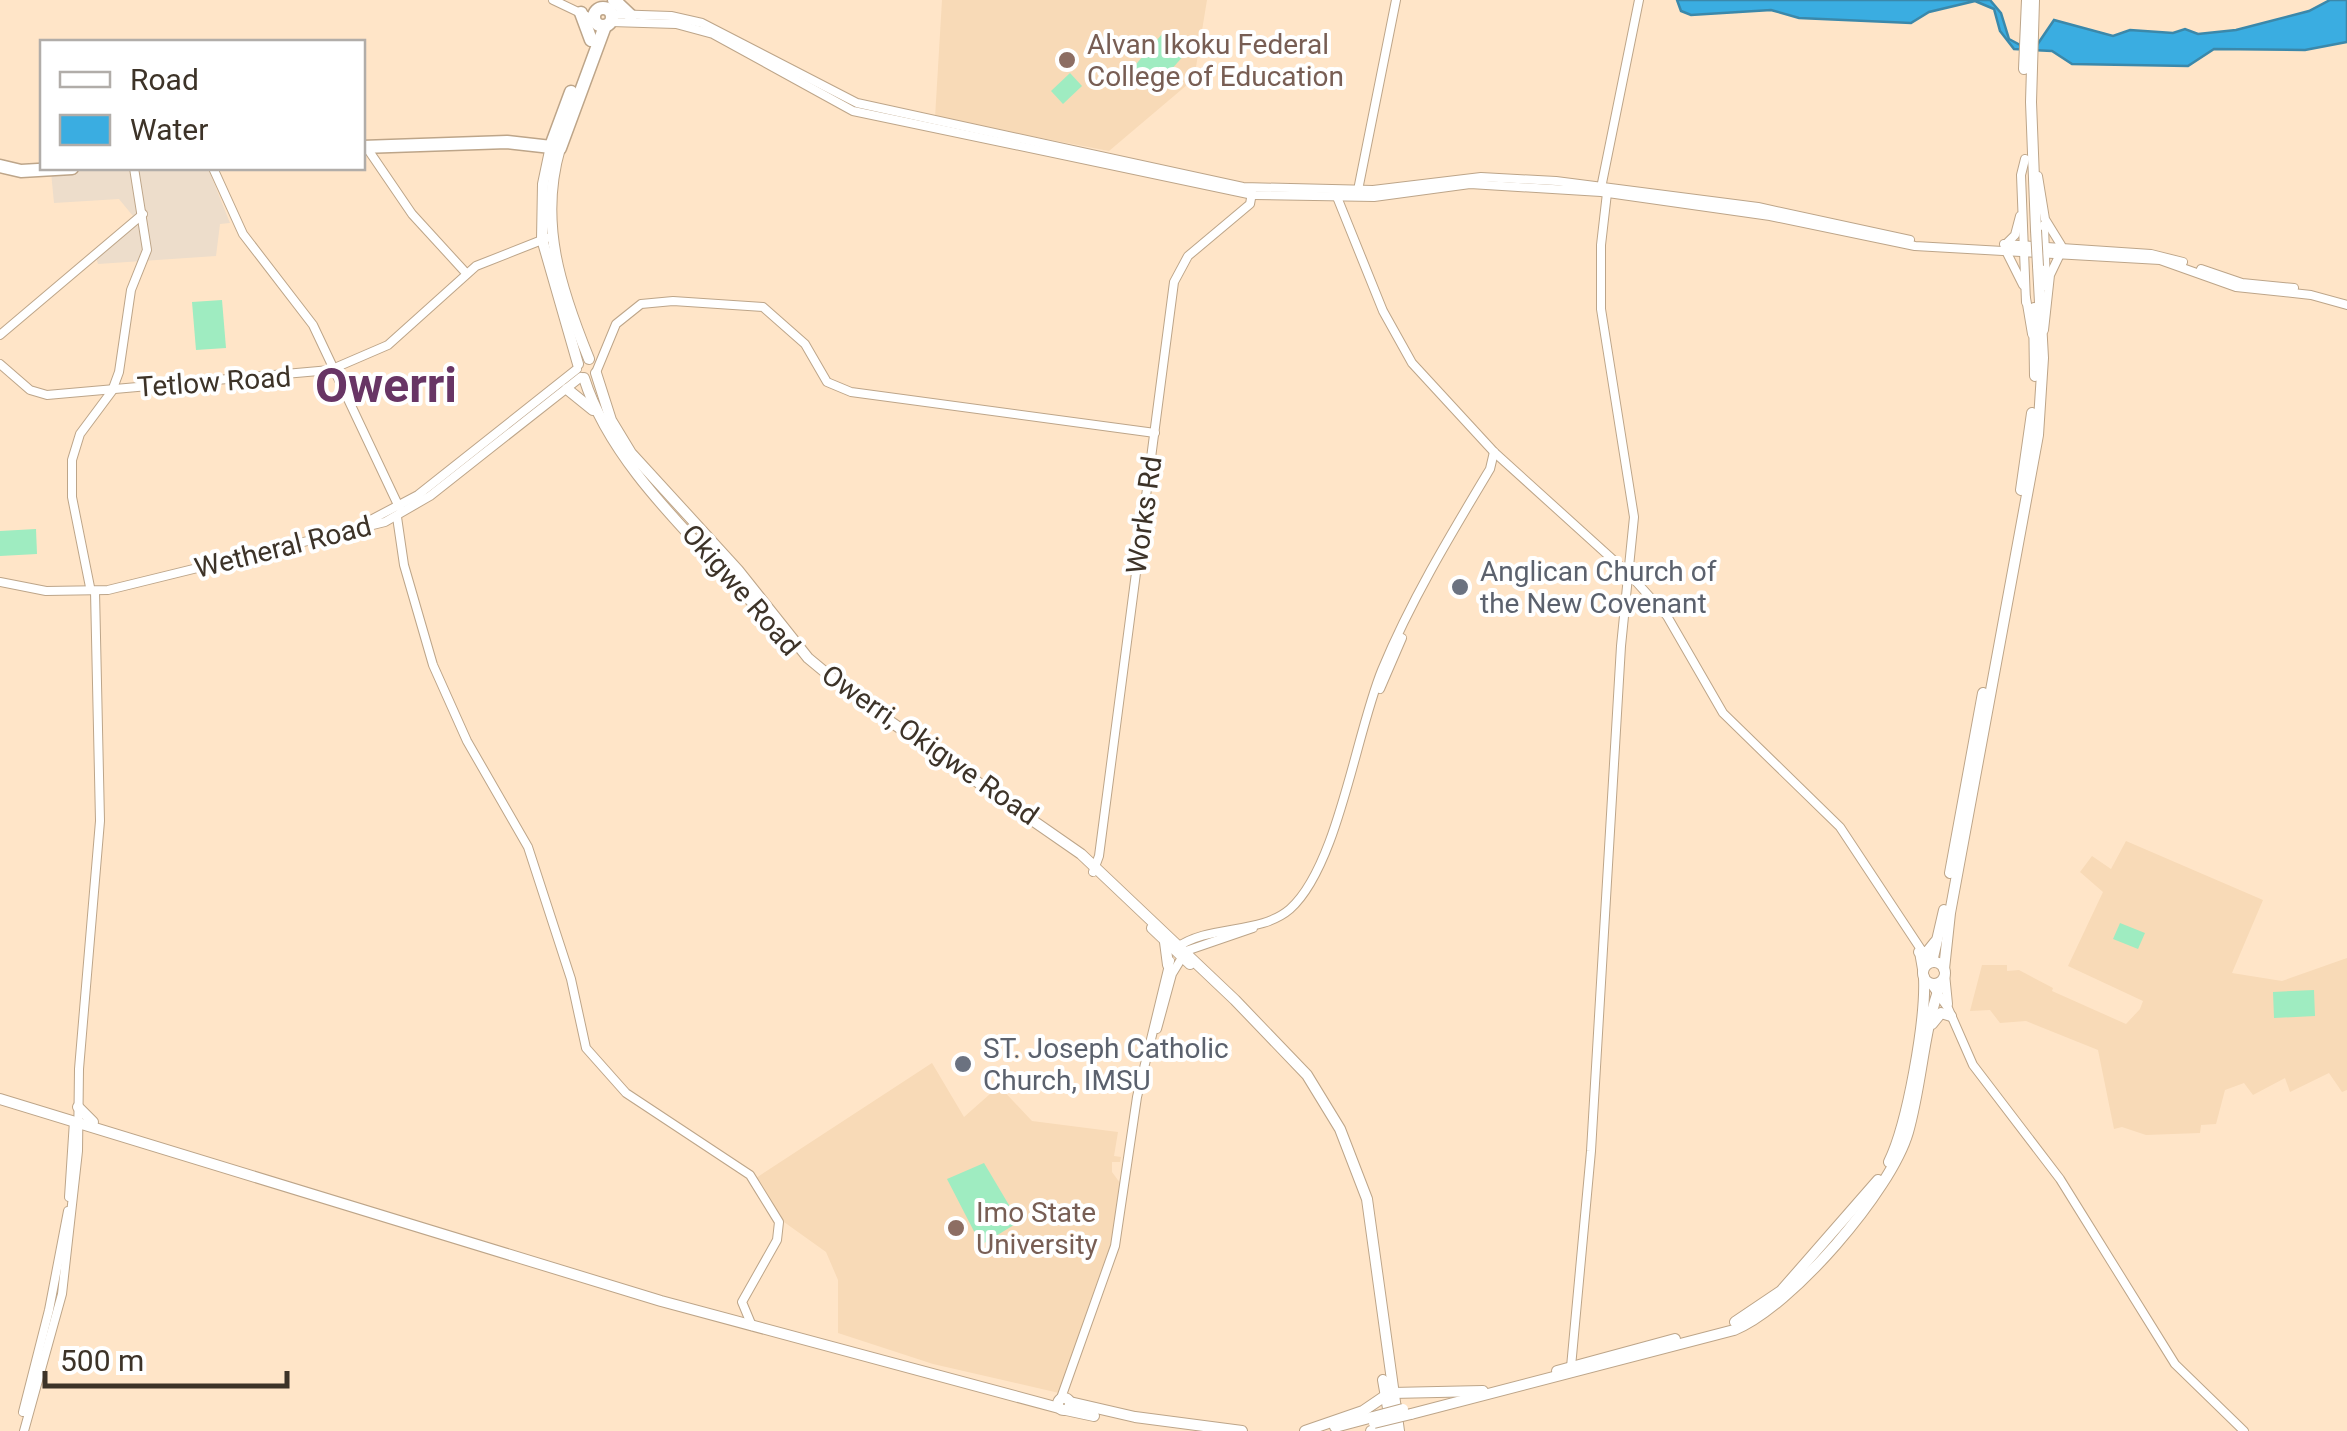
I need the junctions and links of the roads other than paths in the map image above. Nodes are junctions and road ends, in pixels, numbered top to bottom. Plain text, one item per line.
1 (553, 0) edge
2 (563, 0) edge
3 (1396, 0) edge
4 (1637, 0) edge
5 (2031, 0) edge
6 (602, 11) edge
7 (629, 19) junction
8 (595, 41) junction
9 (552, 143) junction
10 (385, 144) junction
11 (365, 145) edge
12 (365, 147) edge
13 (2029, 156) junction
14 (379, 162) junction
15 (0, 164) edge
16 (40, 167) edge
17 (134, 170) edge
18 (214, 170) edge
19 (1456, 182) junction
20 (1600, 189) junction
21 (1358, 190) junction
22 (1252, 192) junction
23 (1337, 197) junction
24 (2022, 202) junction
25 (2042, 206) junction
26 (143, 214) junction
27 (547, 240) junction
28 (2005, 246) junction
29 (2025, 247) junction
30 (2045, 248) junction
31 (2061, 249) junction
32 (466, 273) junction
33 (2048, 290) junction
34 (2026, 302) junction
35 (2347, 302) edge
36 (0, 335) edge
37 (2039, 341) junction
38 (0, 364) edge
39 (335, 368) junction
40 (587, 369) junction
41 (567, 389) junction
42 (112, 390) junction
43 (598, 415) junction
44 (1155, 433) junction
45 (1494, 452) junction
46 (398, 512) junction
47 (1631, 576) junction
48 (0, 580) edge
49 (90, 590) junction
50 (784, 634) junction
51 (1095, 870) junction
52 (1938, 937) junction
53 (1179, 946) junction
54 (1919, 952) junction
55 (1931, 962) junction
56 (1194, 964) junction
57 (1170, 970) junction
58 (1935, 979) junction
59 (1950, 1012) junction
60 (1927, 1034) junction
61 (0, 1097) edge
62 (1908, 1114) junction
63 (77, 1116) junction
64 (92, 1123) junction
65 (78, 1136) junction
66 (753, 1323) junction
67 (1624, 1357) junction
68 (1571, 1367) junction
69 (37, 1371) junction
70 (1538, 1379) junction
71 (1481, 1394) junction
72 (1389, 1395) junction
73 (1064, 1403) junction
74 (1373, 1424) edge
75 (22, 1431) edge
76 (1192, 1431) edge
77 (1242, 1431) edge
78 (1306, 1431) edge
79 (1318, 1431) edge
80 (1347, 1431) edge
81 (1395, 1431) edge
82 (2244, 1431) edge

1 - 6 street
2 - 6 street
3 - 21 street
4 - 20 street
5 - 13 main road
6 - 7 highway
6 - 7 street
6 - 8 highway
6 - 8 highway
7 - 8 highway
7 - 22 street
8 - 9 highway
9 - 10 highway
9 - 27 main road
10 - 11 highway
10 - 14 street
12 - 14 street
13 - 24 street
13 - 25 street
13 - 37 main road, bridge
14 - 32 street
15 - 16 highway
17 - 26 street
18 - 39 street
19 - 20 street
19 - 21 street
19 - 23 street
20 - 28 street
20 - 47 street
21 - 22 street
22 - 23 street
22 - 44 street, Works Rd
23 - 45 street
24 - 28 street
24 - 29 street
25 - 30 street
25 - 31 street
26 - 36 street
26 - 42 street
27 - 32 street, Tetlow Road
27 - 40 main road
28 - 29 street
28 - 34 street
29 - 30 street
29 - 34 street
30 - 31 street
30 - 33 street
31 - 33 street
31 - 35 street
32 - 39 street, Tetlow Road
33 - 37 street
34 - 37 street
37 - 52 main road
37 - 58 main road
38 - 42 street, Tetlow Road
39 - 42 street, Tetlow Road
39 - 46 street
40 - 41 street, Wetheral Road
40 - 43 main road, Okigwe Road
40 - 44 street
40 - 46 street, Wetheral Road
40 - 50 main road
41 - 43 main road
41 - 46 street, Wetheral Road
42 - 49 street
43 - 50 main road, Okigwe Road
44 - 51 street, Works Rd
45 - 47 street
45 - 53 street
46 - 49 street, Wetheral Road
46 - 66 street
47 - 54 street
47 - 68 street
48 - 49 street, Wetheral Road
49 - 63 street
50 - 51 main road, Okigwe Road
51 - 53 main road, Okigwe Road
52 - 54 main road
52 - 55 main road
53 - 56 main road, Okigwe Road
53 - 57 main road
53 - 57 street
54 - 55 street
54 - 58 street
55 - 58 main road
56 - 57 main road
56 - 72 main road, Okigwe Road
57 - 73 street
58 - 59 street
58 - 59 street
58 - 60 main road
58 - 62 main road
59 - 60 main road
59 - 82 street
60 - 62 main road
61 - 63 main road
62 - 67 main road
63 - 64 main road
63 - 65 street
63 - 69 street
64 - 65 main road
64 - 66 main road
65 - 69 street
66 - 73 main road
67 - 68 main road
67 - 70 main road
68 - 70 main road
69 - 75 street
70 - 71 main road
71 - 72 main road
71 - 74 main road, bridge
71 - 81 main road
72 - 78 main road
72 - 81 main road, Okigwe Road
73 - 76 main road
73 - 77 main road
74 - 79 main road
74 - 80 main road
74 - 81 main road

